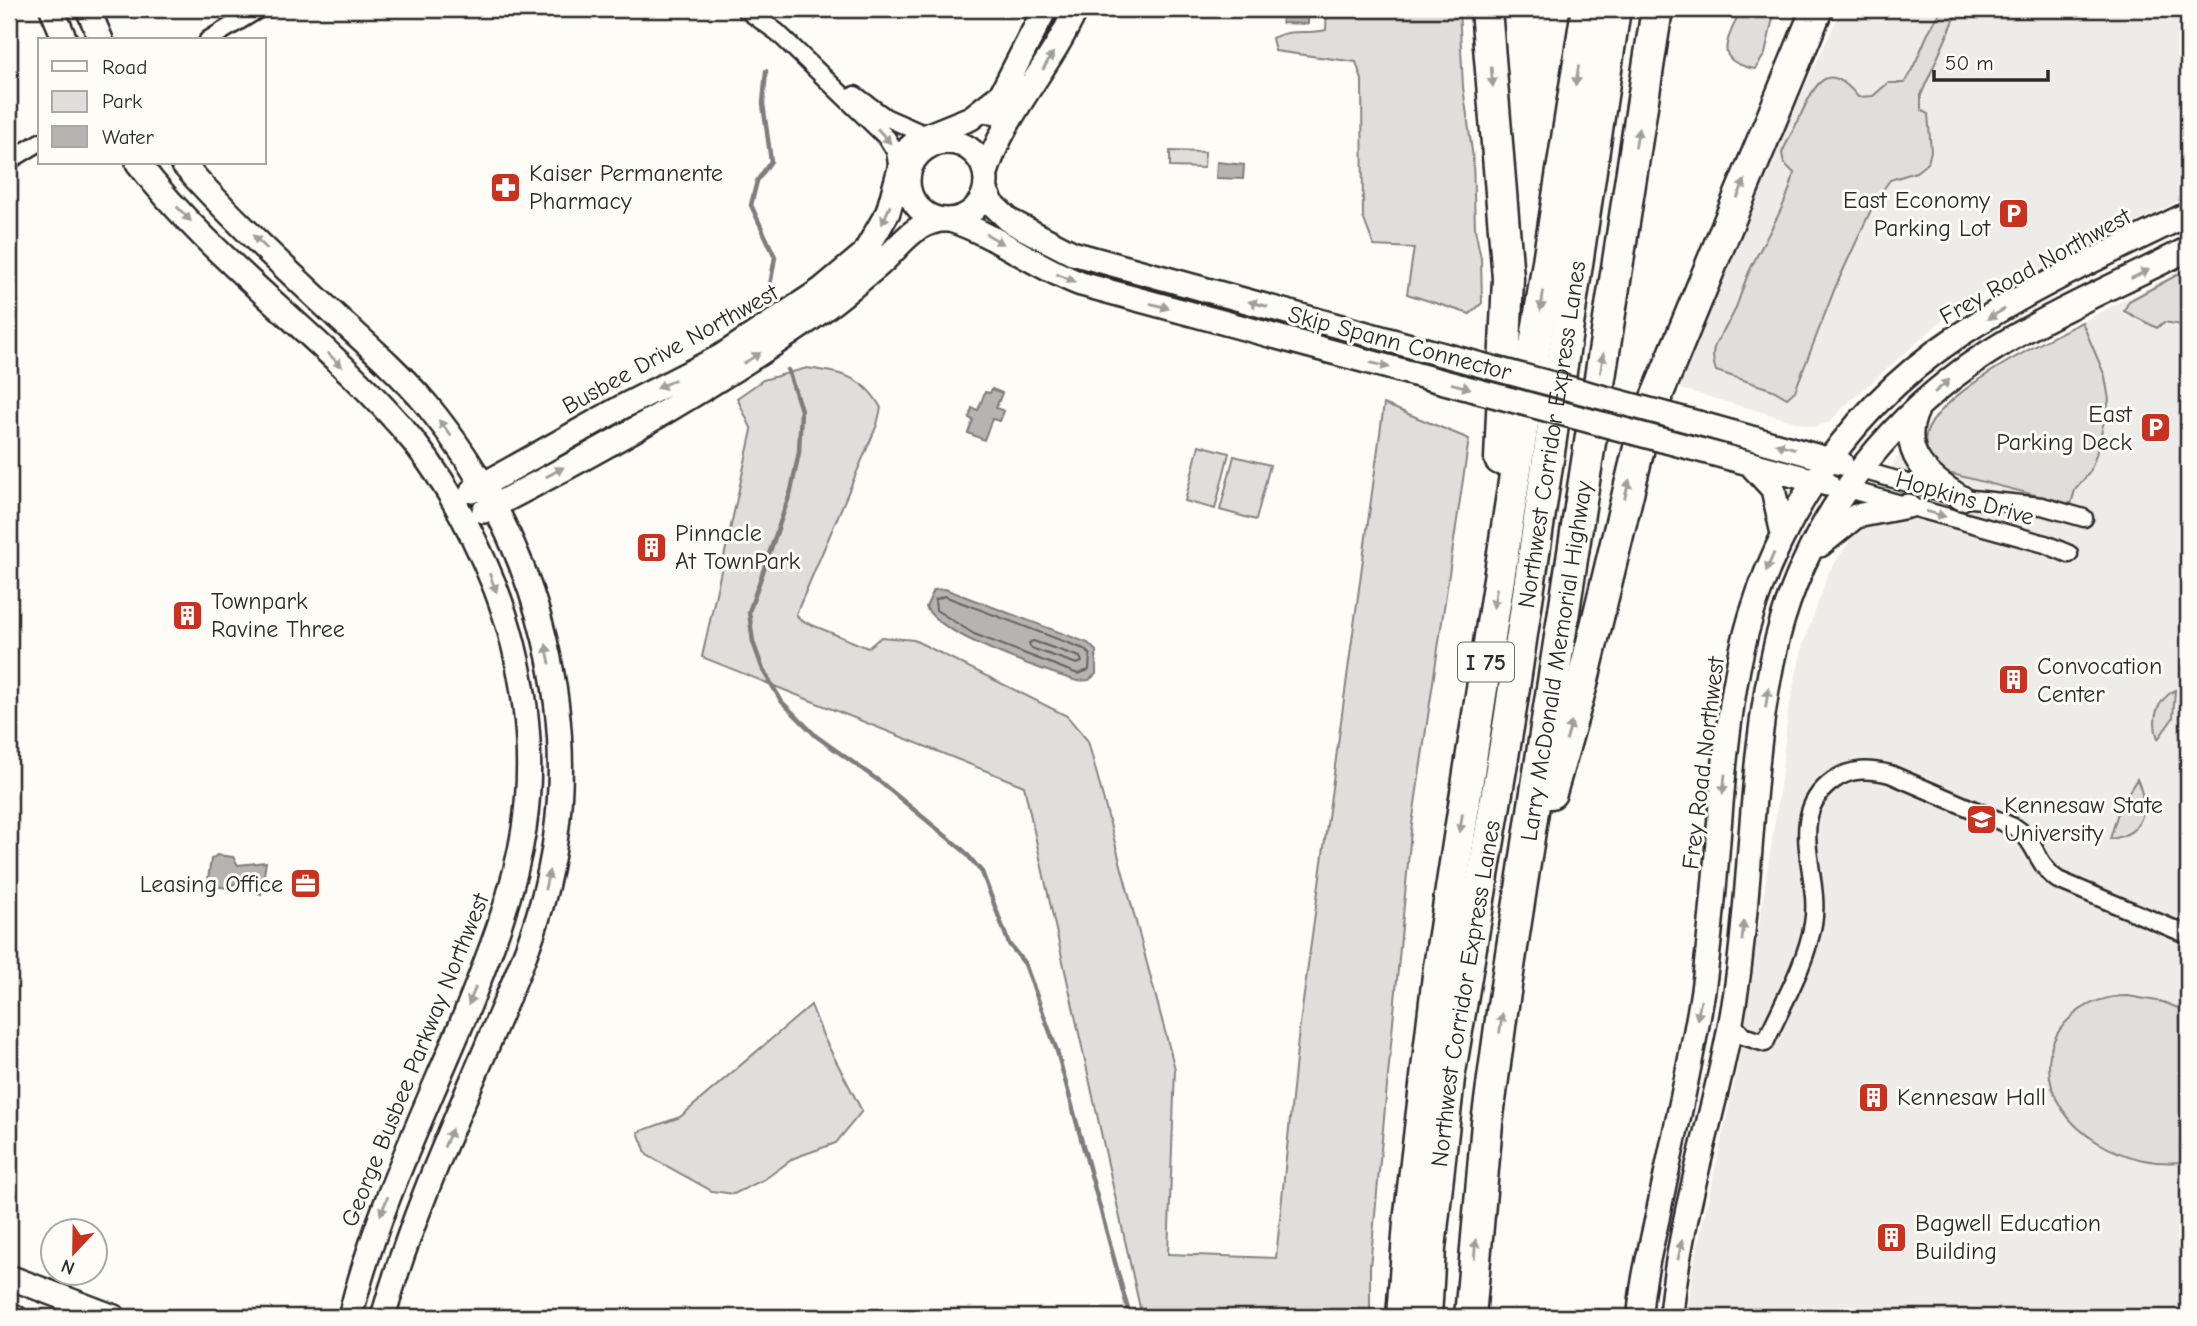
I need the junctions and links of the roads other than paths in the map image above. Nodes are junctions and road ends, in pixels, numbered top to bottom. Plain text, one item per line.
1 (52, 9) edge
2 (88, 9) edge
3 (259, 9) edge
4 (745, 9) edge
5 (772, 9) edge
6 (1045, 9) edge
7 (1076, 9) edge
8 (1486, 9) edge
9 (1587, 9) edge
10 (1615, 9) edge
11 (1657, 9) edge
12 (1817, 9) edge
13 (777, 32) junction
14 (64, 38) edge
15 (100, 38) edge
16 (211, 38) edge
17 (821, 72) junction
18 (938, 140) junction
19 (38, 143) edge
20 (9, 162) edge
21 (139, 164) edge
22 (183, 164) edge
23 (989, 172) junction
24 (898, 173) junction
25 (2188, 215) edge
26 (953, 222) junction
27 (1024, 229) junction
28 (2188, 248) edge
29 (1919, 406) junction
30 (1829, 459) junction
31 (1742, 461) junction
32 (1861, 470) junction
33 (1814, 481) junction
34 (483, 484) junction
35 (1847, 489) junction
36 (1962, 498) junction
37 (495, 506) junction
38 (1908, 506) junction
39 (460, 511) junction
40 (2084, 518) dead end
41 (1783, 534) junction
42 (2069, 554) dead end
43 (1806, 560) junction
44 (1500, 564) junction
45 (1516, 915) junction
46 (497, 933) junction
47 (2188, 934) edge
48 (528, 945) junction
49 (1731, 1022) junction
50 (9, 1278) edge
51 (9, 1314) edge
52 (15, 1317) edge
53 (114, 1317) edge
54 (350, 1317) edge
55 (383, 1317) edge
56 (1402, 1317) edge
57 (1426, 1317) edge
58 (1470, 1317) edge
59 (1640, 1317) edge
60 (1671, 1317) edge

1 - 14 main road
2 - 15 main road
3 - 16 street
4 - 13 street
5 - 13 street
6 - 18 main road
23 -> 7 main road
8 -> 44 highway
9 -> 44 highway, I 75
10 - 57 highway, Northwest Corridor Express Lanes
45 -> 11 highway, Larry McDonald Memorial Highway
45 -> 12 highway
13 - 17 street
17 - 18 street
17 -> 24 street
18 - 23 main road
18 - 24 main road, Busbee Drive Northwest
18 - 26 main road
19 - 20 street
21 -> 39 main road, George Busbee Parkway Northwest
34 -> 22 main road
23 - 26 main road
23 - 27 main road
23 - 27 main road, Skip Spann Connector
24 -> 34 main road, Busbee Drive Northwest
25 -> 30 main road, Frey Road Northwest
26 -> 31 main road, Skip Spann Connector, bridge
37 -> 26 main road, Busbee Drive Northwest
30 -> 27 main road, Skip Spann Connector, bridge
29 -> 28 main road
29 - 32 main road
29 - 36 main road
30 - 32 main road, Skip Spann Connector
30 - 33 main road, Frey Road Northwest
31 - 33 main road, Skip Spann Connector
31 - 41 main road
32 - 35 main road
32 - 36 street, Hopkins Drive
33 - 35 main road, Skip Spann Connector
33 - 41 main road, Frey Road Northwest
34 - 37 main road
34 - 39 main road, Busbee Drive Northwest
35 - 38 street, Hopkins Drive
35 - 43 main road
36 - 40 street, Hopkins Drive
37 - 39 main road, Busbee Drive Northwest
48 -> 37 main road
38 -> 42 street, Hopkins Drive
38 - 43 main road
39 -> 46 main road, George Busbee Parkway Northwest
41 -> 59 main road, Frey Road Northwest
49 -> 43 main road
44 -> 56 highway, I 75
58 -> 45 highway, Larry McDonald Memorial Highway
46 - 48 main road
46 -> 54 main road, George Busbee Parkway Northwest
47 - 49 street
55 -> 48 main road
60 -> 49 main road
50 - 53 main road
51 - 52 main road

